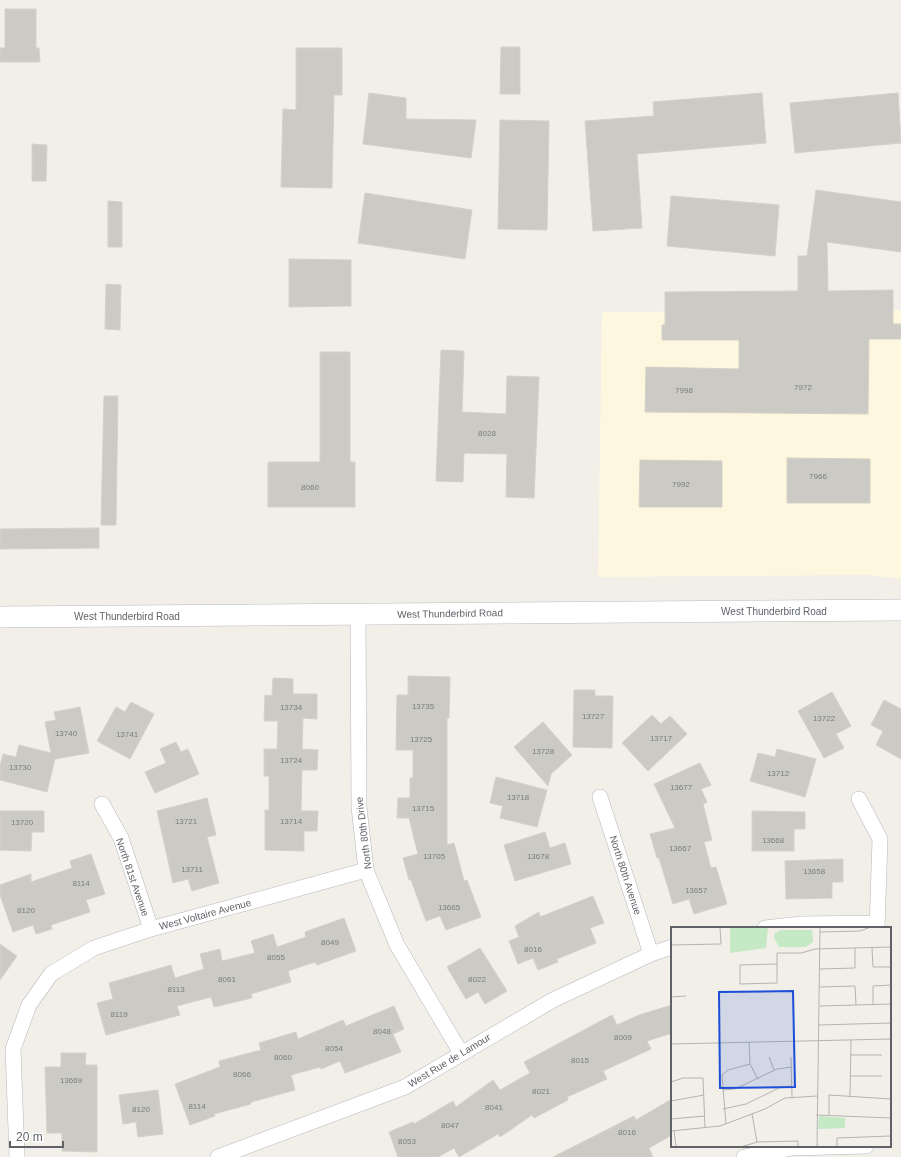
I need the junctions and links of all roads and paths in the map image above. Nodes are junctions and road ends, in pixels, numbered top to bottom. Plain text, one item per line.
1 (901, 610) edge
2 (358, 614) junction
3 (0, 617) edge
4 (600, 797) dead end
5 (860, 799) dead end
6 (102, 804) dead end
7 (366, 870) junction
8 (877, 926) edge
9 (774, 927) edge
10 (151, 929) junction
11 (671, 947) edge
12 (651, 954) junction
13 (461, 1053) junction
14 (829, 1147) edge
15 (870, 1147) edge
16 (16, 1157) edge
17 (218, 1157) edge
18 (744, 1157) edge
19 (869, 1157) edge

1 - 2 main road, West Thunderbird Road
2 - 3 main road, West Thunderbird Road
2 - 7 street, North 80th Drive
4 - 12 street, North 80th Avenue
5 - 8 street
6 - 10 street, North 81st Avenue
7 - 10 street, West Voltaire Avenue
7 - 13 street, North 80th Drive
8 - 9 street
10 - 16 street, West Voltaire Avenue
11 - 12 street, West Rue de Lamour
12 - 13 street, West Rue de Lamour
13 - 17 street, West Rue de Lamour
14 - 18 street
15 - 19 street

